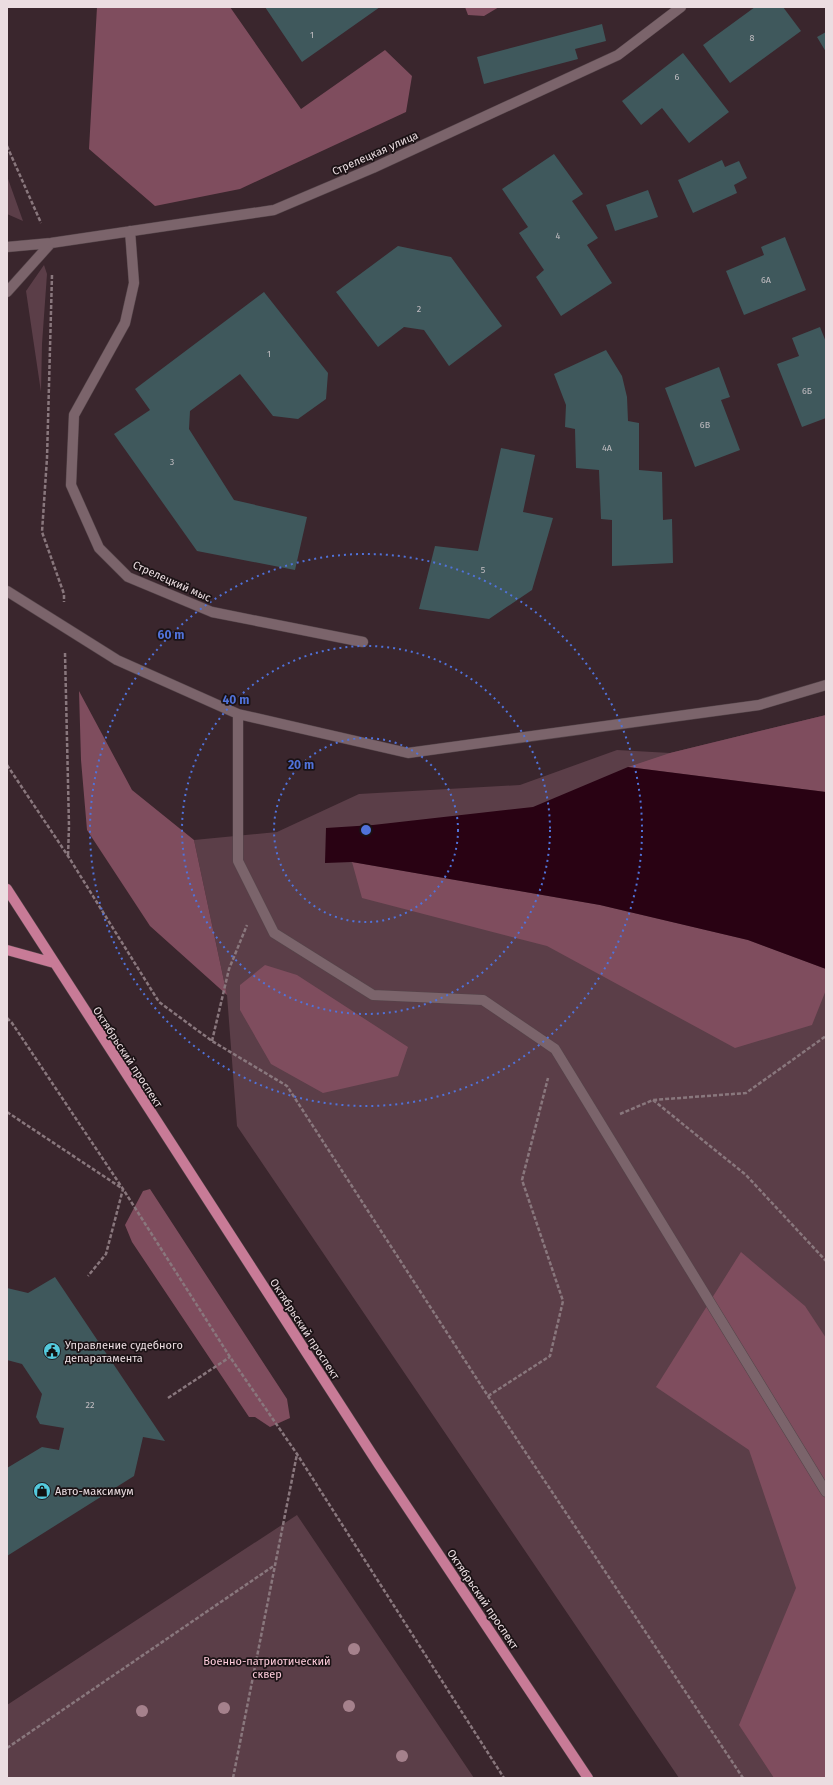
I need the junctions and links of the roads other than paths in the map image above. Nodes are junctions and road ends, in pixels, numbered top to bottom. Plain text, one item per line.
1 (681, 7) edge
2 (130, 232) junction
3 (51, 243) junction
4 (7, 247) edge
5 (7, 292) edge
6 (7, 591) edge
7 (364, 642) dead end
8 (826, 685) edge
9 (238, 714) junction
10 (7, 889) edge
11 (7, 950) edge
12 (54, 963) junction
13 (826, 1492) edge
14 (588, 1778) edge

1 - 2 street, Стрелецкая улица
2 - 3 street, Стрелецкая улица
2 - 7 street, Стрелецкий мыс
3 - 4 street, Стрелецкая улица
3 - 5 street
6 - 9 street
8 - 9 street
9 - 13 street
10 - 12 main road, Октябрьский проспект
11 - 12 main road
12 - 14 main road, Октябрьский проспект

